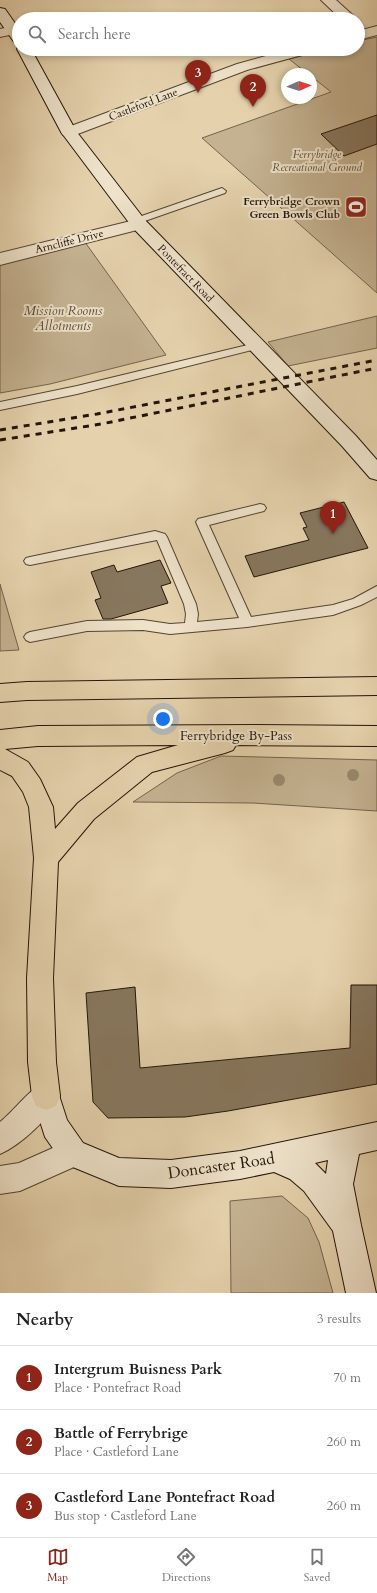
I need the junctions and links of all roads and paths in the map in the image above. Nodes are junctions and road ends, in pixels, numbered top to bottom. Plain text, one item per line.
1 (328, 0) edge
2 (0, 12) edge
3 (342, 12) edge
4 (11, 34) edge
5 (28, 56) edge
6 (282, 56) edge
7 (69, 132) junction
8 (222, 192) dead end
9 (138, 222) junction
10 (0, 259) edge
11 (256, 346) junction
12 (0, 406) edge
13 (377, 473) edge
14 (260, 508) dead end
15 (30, 561) dead end
16 (377, 591) edge
17 (247, 622) junction
18 (190, 628) junction
19 (30, 637) dead end
20 (377, 686) edge
21 (0, 693) edge
22 (257, 735) junction
23 (377, 736) edge
24 (0, 740) edge
25 (0, 758) edge
26 (46, 858) junction
27 (46, 1096) junction
28 (377, 1136) edge
29 (0, 1140) edge
30 (348, 1142) junction
31 (74, 1153) junction
32 (274, 1158) junction
33 (0, 1180) edge
34 (346, 1225) junction
35 (361, 1293) edge

1 - 3 street
2 - 4 street
5 - 7 street, Pontefract Road
6 - 7 street, Castleford Lane
7 - 9 street, Pontefract Road
8 - 9 lane
9 - 10 street, Arncliffe Drive
9 - 11 street, Pontefract Road
11 - 12 lane
11 - 13 street, Pontefract Road
14 - 17 lane
15 - 18 lane
16 - 17 lane
17 - 18 lane
18 - 19 lane
20 - 21 main road
22 - 23 main road, Ferrybridge By-Pass
22 - 24 main road, Ferrybridge By-Pass
22 - 26 main road
25 - 26 main road
26 - 27 main road
27 - 29 street
27 - 31 street
28 - 30 street, Doncaster Road
30 - 32 street, Doncaster Road
30 - 34 street
31 - 32 street, Doncaster Road
31 - 33 street
32 - 34 street
34 - 35 street

